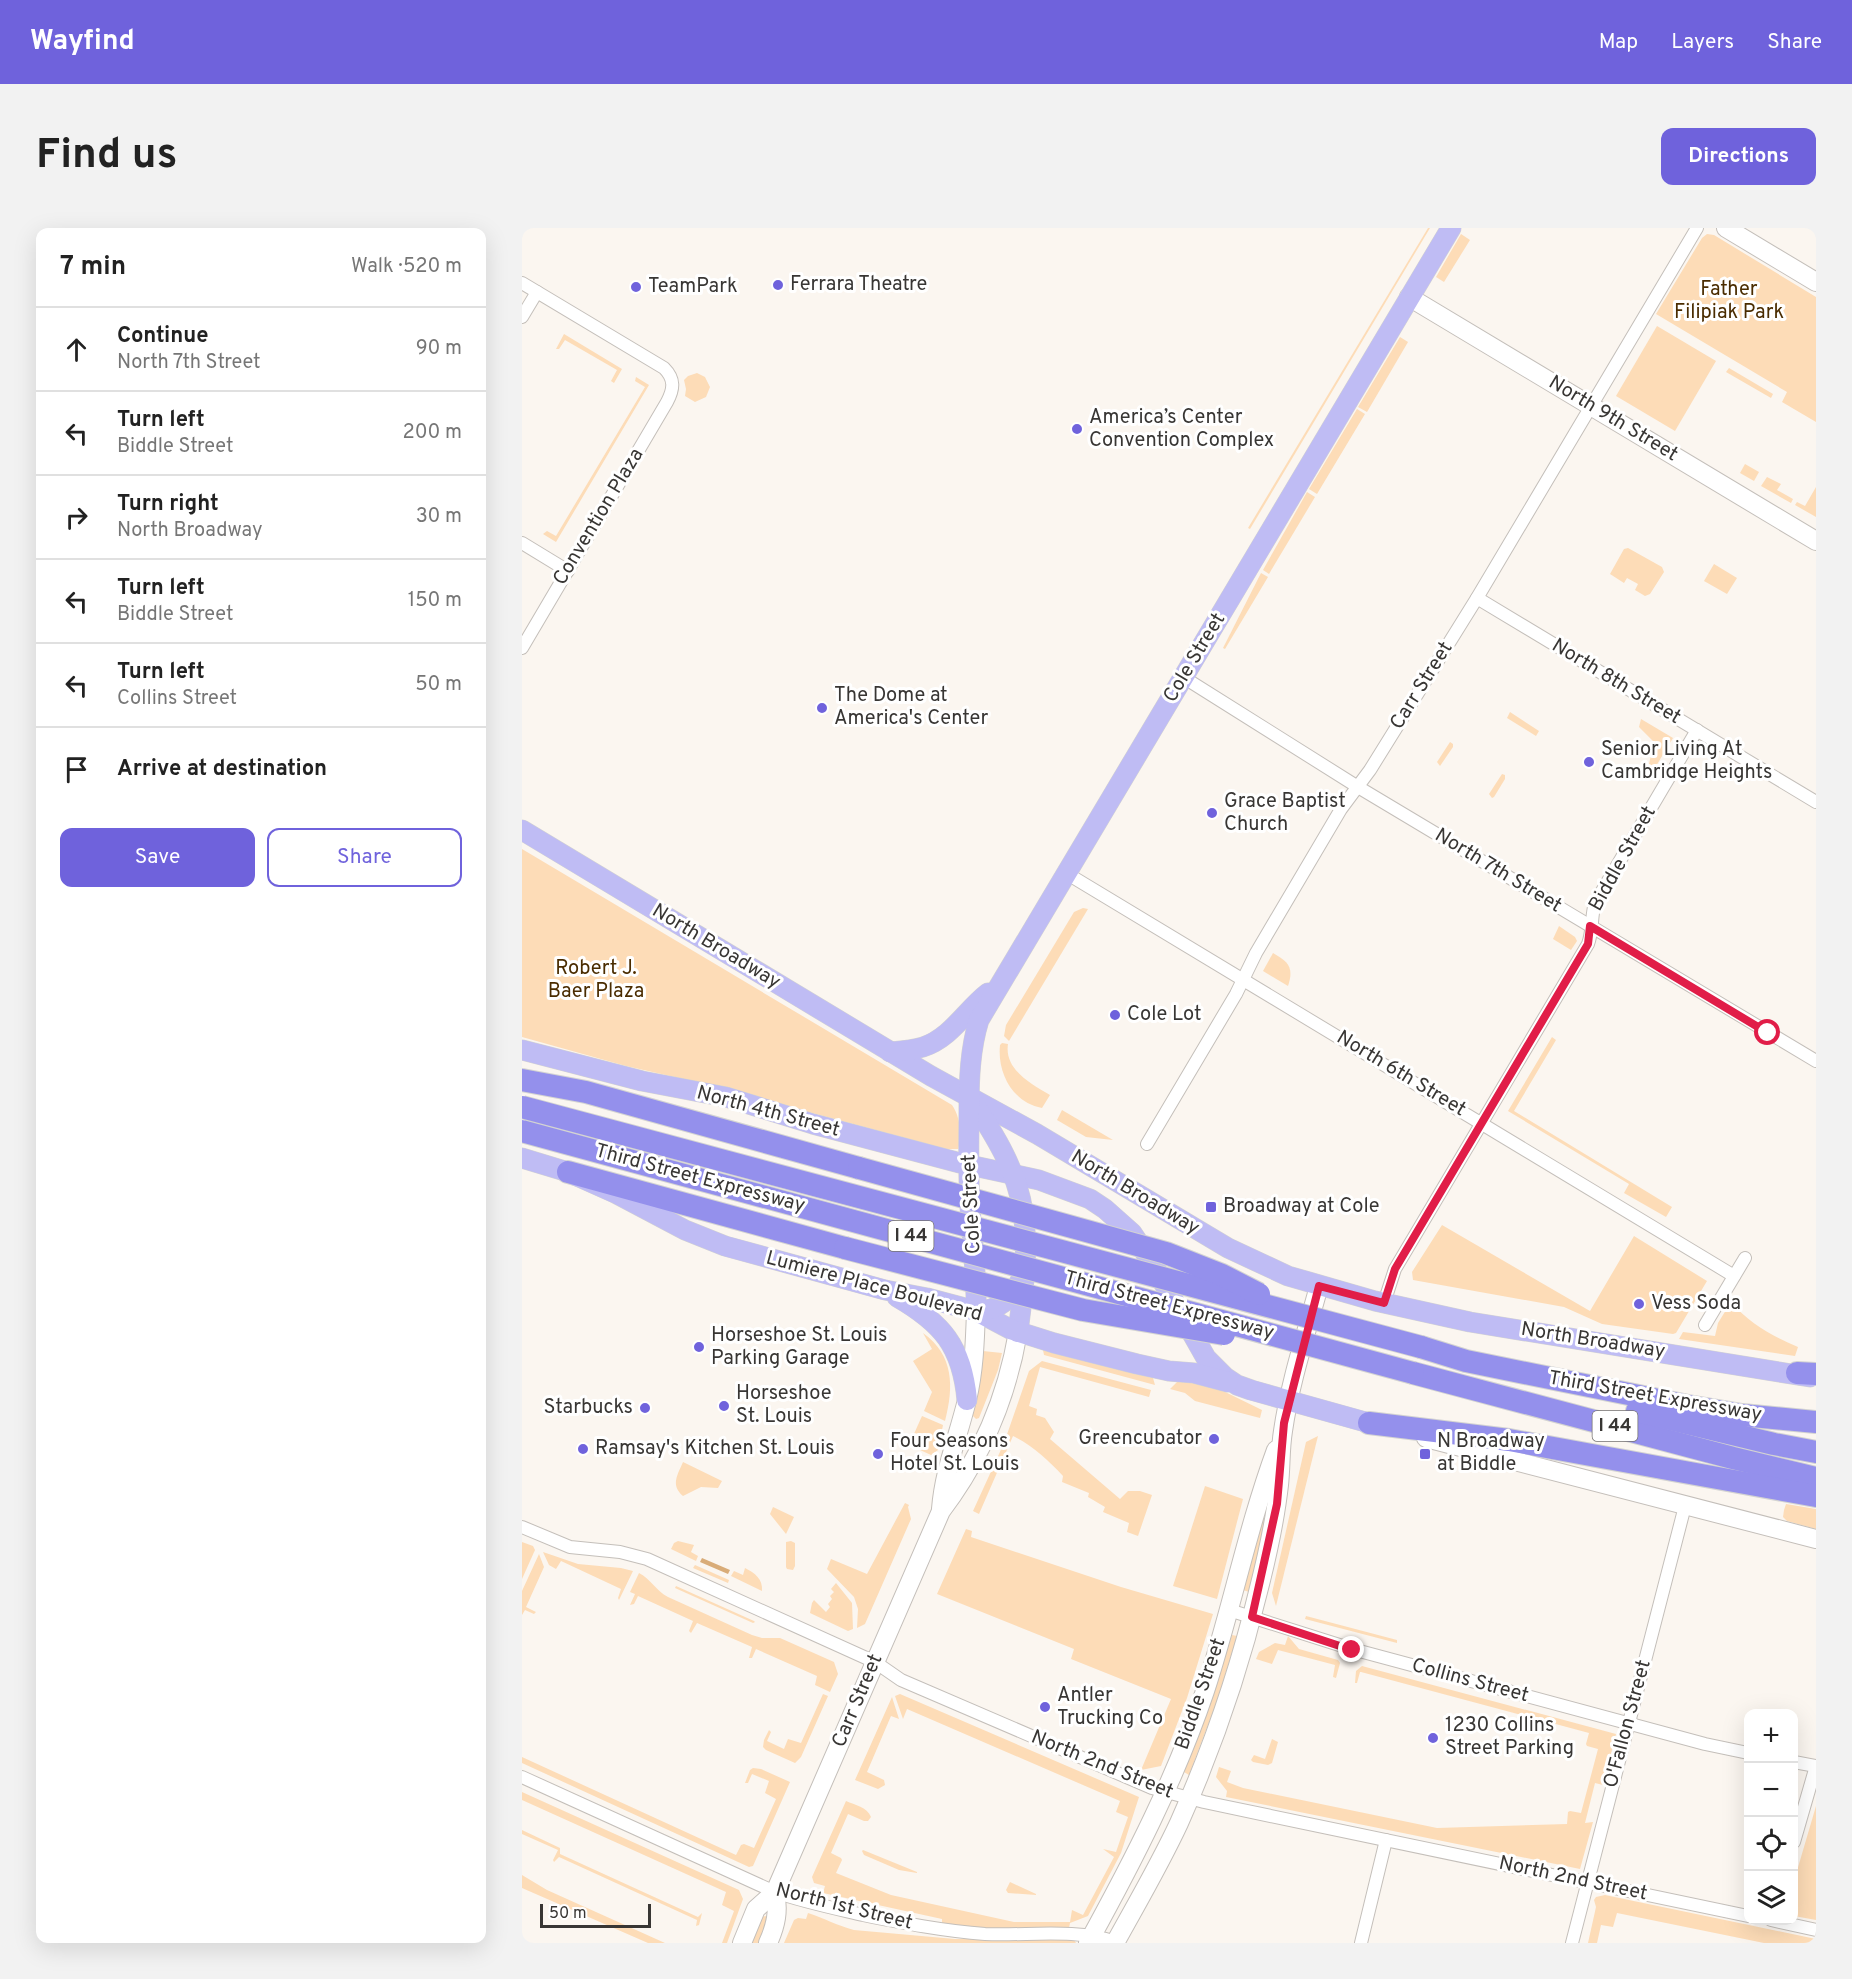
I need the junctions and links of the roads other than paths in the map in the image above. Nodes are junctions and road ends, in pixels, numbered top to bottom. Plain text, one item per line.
1 (1451, 228) edge
2 (1697, 228) edge
3 (1726, 228) edge
4 (1816, 282) edge
5 (522, 283) edge
6 (537, 292) junction
7 (1409, 297) junction
8 (522, 317) edge
9 (1592, 407) junction
10 (1816, 541) edge
11 (522, 543) edge
12 (568, 571) junction
13 (1477, 598) junction
14 (522, 648) edge
15 (1183, 677) junction
16 (1697, 730) junction
17 (1358, 787) junction
18 (1816, 802) edge
19 (522, 830) edge
20 (1066, 873) junction
21 (1590, 926) junction
22 (1244, 979) junction
23 (1000, 983) junction
24 (522, 1050) edge
25 (890, 1052) junction
26 (1816, 1061) edge
27 (522, 1068) edge
28 (522, 1080) edge
29 (586, 1092) junction
30 (969, 1097) junction
31 (522, 1107) edge
32 (1482, 1123) junction
33 (522, 1131) edge
34 (1148, 1144) dead end
35 (522, 1158) edge
36 (969, 1164) junction
37 (522, 1171) edge
38 (568, 1172) junction
39 (1013, 1174) junction
40 (1745, 1258) dead end
41 (1024, 1274) junction
42 (1734, 1276) junction
43 (1319, 1286) junction
44 (885, 1290) junction
45 (1384, 1303) junction
46 (976, 1311) junction
47 (1291, 1312) junction
48 (1705, 1325) dead end
49 (1018, 1332) junction
50 (1300, 1342) junction
51 (1466, 1361) junction
52 (1810, 1375) edge
53 (1237, 1385) junction
54 (967, 1400) junction
55 (1289, 1401) junction
56 (1816, 1422) edge
57 (1369, 1423) junction
58 (1282, 1432) junction
59 (1816, 1452) edge
60 (1816, 1478) edge
61 (1816, 1496) edge
62 (1685, 1506) junction
63 (941, 1511) junction
64 (522, 1527) edge
65 (1816, 1539) edge
66 (1229, 1610) junction
67 (1252, 1617) junction
68 (875, 1662) junction
69 (1629, 1724) junction
70 (1744, 1753) edge
71 (1798, 1763) edge
72 (1816, 1766) edge
73 (522, 1777) edge
74 (1165, 1793) junction
75 (1189, 1799) junction
76 (1798, 1828) edge
77 (1386, 1840) junction
78 (1587, 1882) junction
79 (775, 1892) junction
80 (1744, 1915) edge
81 (1794, 1925) edge
82 (1816, 1930) edge
83 (1090, 1939) edge
84 (742, 1943) edge
85 (768, 1943) edge
86 (1116, 1943) edge
87 (1361, 1943) edge
88 (1572, 1943) edge

1 - 7 main road, Cole Street
2 - 9 street, Carr Street
3 - 4 street
5 - 6 street
6 - 8 street
6 - 12 street, Convention Plaza
7 - 9 street, North 9th Street
7 - 15 main road, Cole Street
9 - 10 street, North 9th Street
9 - 13 street, Carr Street
11 - 12 street
12 - 14 street, Convention Plaza
13 - 16 street, North 8th Street
13 - 17 street, Carr Street
15 - 17 street, North 7th Street
15 - 20 main road, Cole Street
16 - 18 street, North 8th Street
16 - 21 street, Biddle Street
17 - 21 street, North 7th Street
17 - 22 street, Carr Street
19 - 25 main road, North Broadway
20 - 22 street, North 6th Street
20 - 23 main road, Cole Street
21 - 26 street, North 7th Street
21 - 32 street, Biddle Street
22 - 32 street, North 6th Street
22 - 34 street, Carr Street
23 - 25 main road
23 - 30 main road, Cole Street
24 - 36 main road, North 4th Street
25 - 30 main road, North Broadway
27 - 29 highway
28 - 29 highway
29 - 47 highway, bridge
30 - 36 main road, Cole Street
30 - 39 main road, Cole Street
30 - 43 main road, North Broadway
31 - 47 highway, Third Street Expressway / I 44, bridge
32 - 42 street, North 6th Street
32 - 45 street, Biddle Street
33 - 50 highway, Third Street Expressway / I 44, bridge
35 - 38 main road, Lumiere Place Boulevard
36 - 39 main road, North 4th Street
36 - 46 main road, Cole Street
37 - 38 main road
38 - 44 main road, Lumiere Place Boulevard
38 - 50 highway, bridge
39 - 41 main road, Cole Street
39 - 53 main road, North Broadway
40 - 42 street
41 - 46 main road
41 - 49 main road, Cole Street
42 - 48 street
43 - 45 main road, North Broadway
43 - 55 street, Biddle Street
44 - 46 main road, Lumiere Place Boulevard
44 - 54 main road
45 - 52 main road, North Broadway
46 - 49 main road, Lumiere Place Boulevard
46 - 54 street, Carr Street
47 - 51 highway, Third Street Expressway / I 44, bridge
49 - 53 main road, Lumiere Place Boulevard
49 - 63 street, Carr Street
50 - 60 highway, Third Street Expressway / I 44, bridge
51 - 56 highway, Third Street Expressway / I 44
51 - 59 highway
53 - 55 main road, North Broadway
54 - 63 street, Carr Street
55 - 57 main road, North Broadway
55 - 58 street, Biddle Street
57 - 61 highway
57 - 62 street, North Broadway
58 - 66 street, Biddle Street
58 - 67 street, Biddle Street
62 - 65 street, North Broadway
62 - 69 street, O'Fallon Street
63 - 68 street, Carr Street
64 - 68 street, North 2nd Street
66 - 67 street, Collins Street
66 - 74 street, Biddle Street
67 - 69 street, Collins Street
67 - 75 street, Biddle Street
68 - 74 street, North 2nd Street
68 - 79 street, Carr Street
69 - 70 street, Collins Street
69 - 78 street, O'Fallon Street
71 - 72 street
72 - 76 street
73 - 79 street, North 1st Street
74 - 75 street, North 2nd Street
74 - 83 street, Biddle Street
75 - 77 street, North 2nd Street
75 - 86 street, Biddle Street
77 - 78 street, North 2nd Street
77 - 87 street
78 - 80 street, North 2nd Street
78 - 88 street, O'Fallon Street
79 - 83 street, North 1st Street
79 - 84 street, Carr Street
79 - 85 street, Carr Street
81 - 82 street
83 - 86 street, North 1st Street

